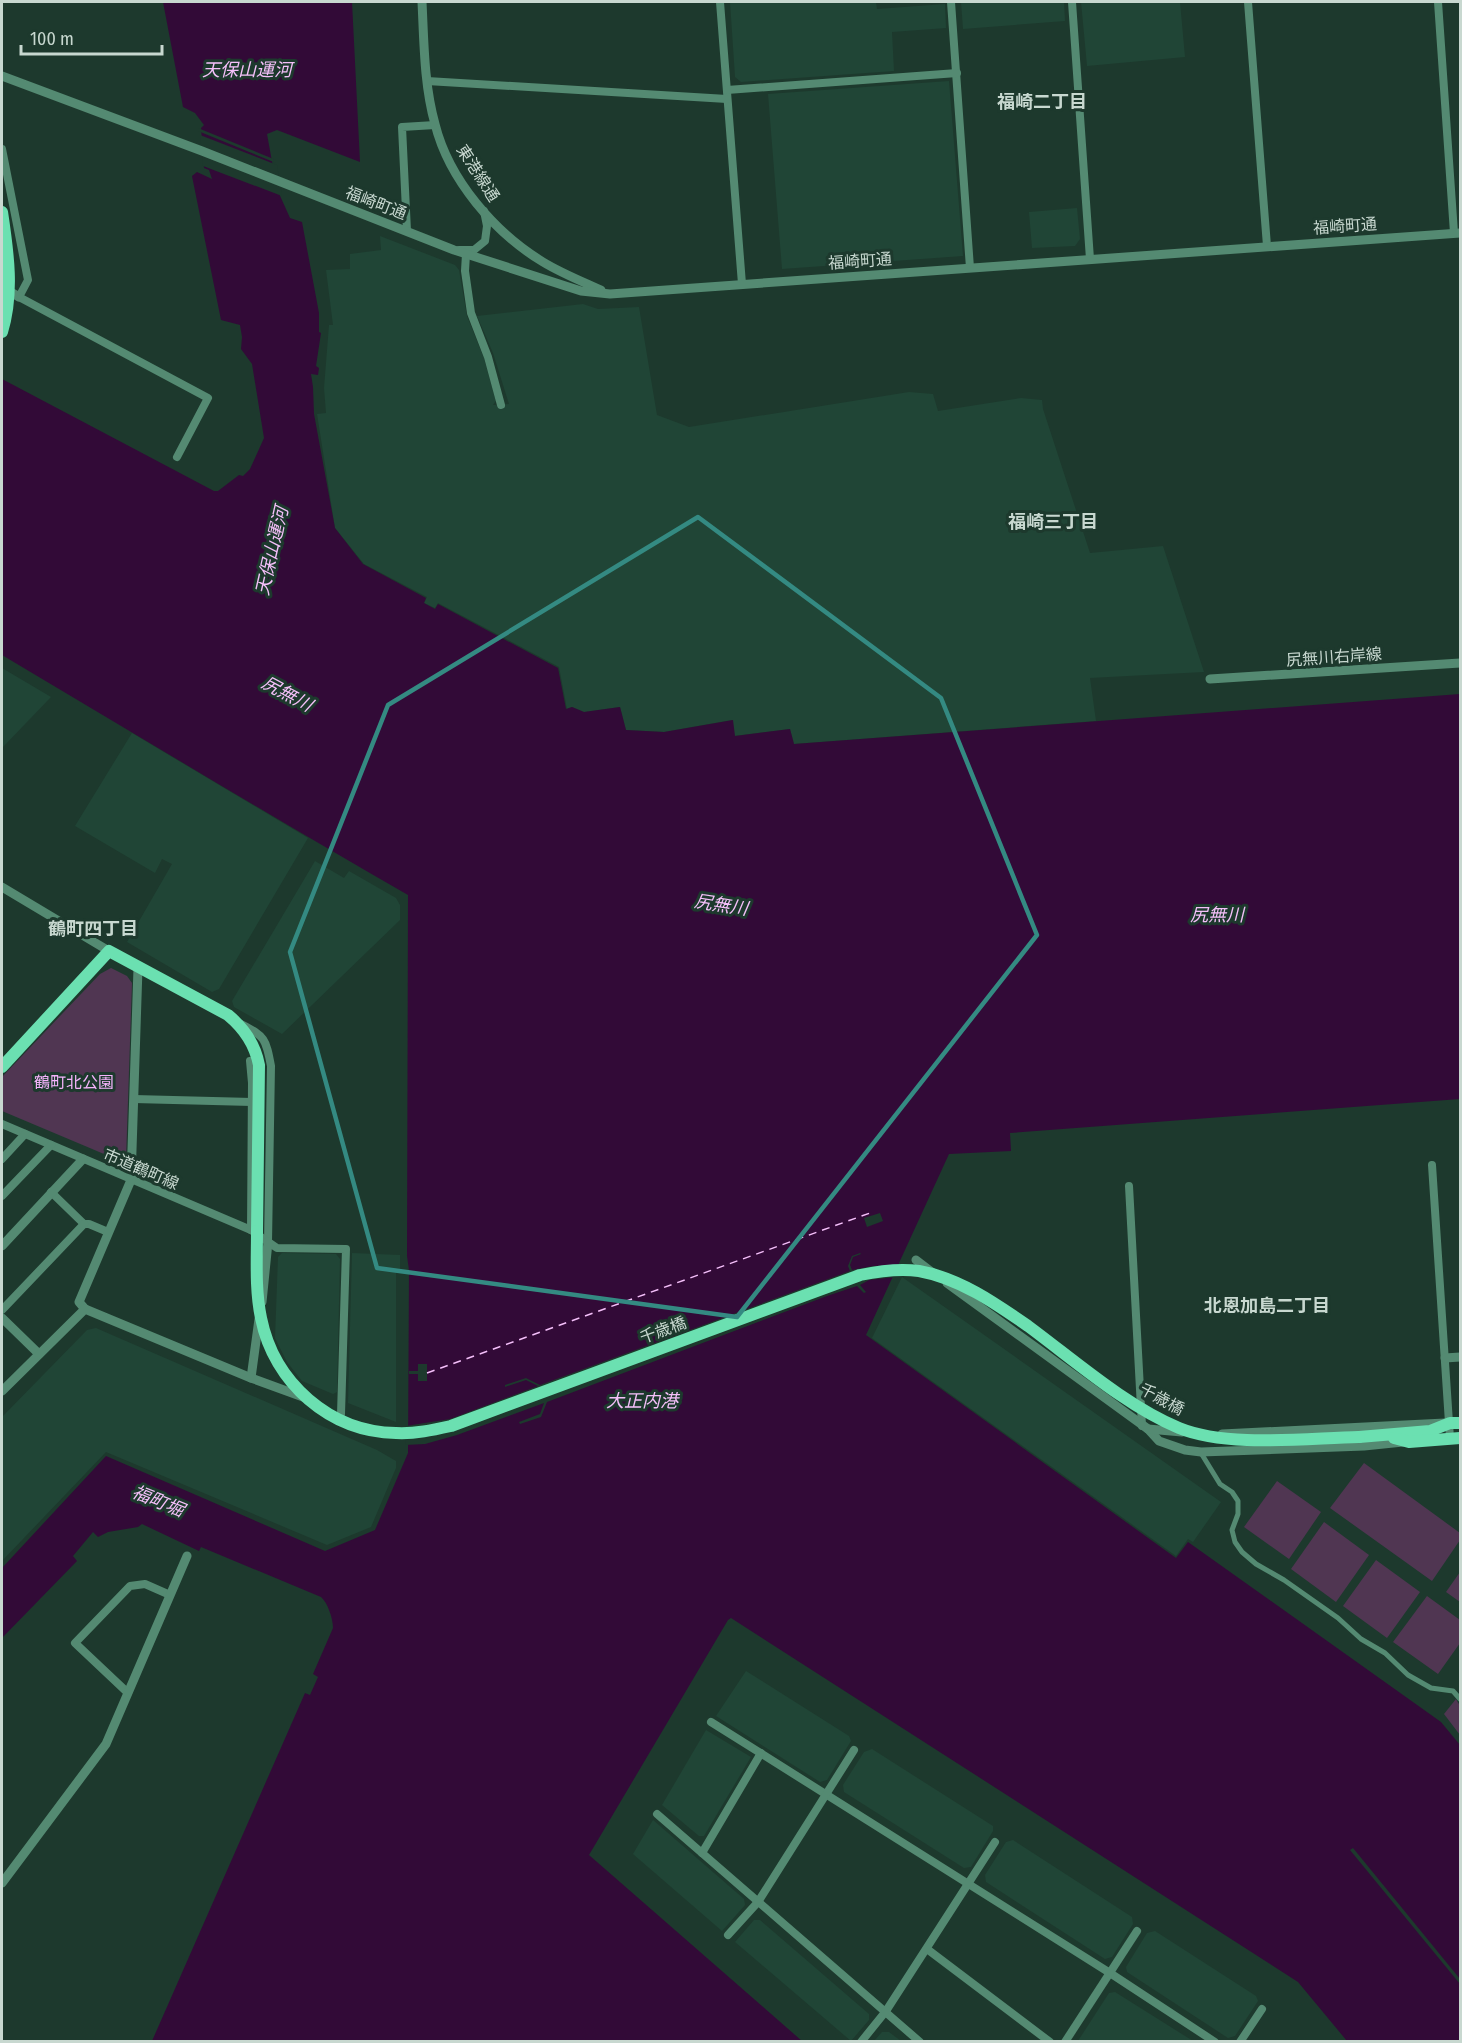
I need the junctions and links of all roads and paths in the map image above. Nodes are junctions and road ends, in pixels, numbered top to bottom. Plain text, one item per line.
1 (422, 2) edge
2 (720, 2) edge
3 (951, 2) edge
4 (1072, 2) edge
5 (1248, 2) edge
6 (1438, 2) edge
7 (957, 73) junction
8 (2, 76) edge
9 (427, 81) junction
10 (727, 90) junction
11 (727, 99) junction
12 (435, 125) junction
13 (2, 149) edge
14 (484, 210) junction
15 (2, 212) edge
16 (407, 231) junction
17 (1457, 233) edge
18 (1268, 246) junction
19 (454, 250) junction
20 (466, 254) junction
21 (1090, 260) junction
22 (970, 268) junction
23 (742, 284) junction
24 (2, 287) edge
25 (610, 294) junction
26 (19, 297) junction
27 (2, 332) edge
28 (501, 405) dead end
29 (177, 457) dead end
30 (1461, 663) edge
31 (1210, 679) dead end
32 (2, 887) edge
33 (109, 951) junction
34 (138, 968) junction
35 (236, 1022) junction
36 (250, 1061) dead end
37 (2, 1066) edge
38 (134, 1098) junction
39 (252, 1102) junction
40 (2, 1124) edge
41 (25, 1134) junction
42 (51, 1145) junction
43 (2, 1159) edge
44 (83, 1159) junction
45 (1432, 1165) dead end
46 (131, 1179) junction
47 (1129, 1186) dead end
48 (51, 1192) junction
49 (2, 1196) edge
50 (84, 1224) junction
51 (251, 1230) junction
52 (108, 1232) junction
53 (268, 1242) junction
54 (2, 1246) edge
55 (916, 1260) dead end
56 (85, 1309) junction
57 (2, 1310) edge
58 (2, 1318) edge
59 (39, 1354) junction
60 (1461, 1357) edge
61 (1445, 1358) junction
62 (251, 1378) junction
63 (2, 1391) edge
64 (341, 1414) joint
65 (1455, 1423) edge
66 (1145, 1428) junction
67 (1210, 1434) junction
68 (1384, 1435) junction
69 (1456, 1438) edge
70 (1409, 1442) junction
71 (1201, 1452) junction
72 (187, 1556) dead end
73 (170, 1595) junction
74 (128, 1693) junction
75 (1461, 1699) edge
76 (711, 1722) dead end
77 (854, 1750) dead end
78 (761, 1753) junction
79 (825, 1794) junction
80 (657, 1814) dead end
81 (995, 1842) dead end
82 (702, 1853) junction
83 (2, 1883) edge
84 (969, 1885) junction
85 (758, 1902) junction
86 (1137, 1931) dead end
87 (728, 1935) dead end
88 (927, 1949) junction
89 (1110, 1973) junction
90 (1262, 2009) dead end
91 (886, 2011) junction
92 (861, 2042) edge
93 (920, 2042) edge
94 (1050, 2042) edge
95 (1065, 2042) edge
96 (1215, 2042) edge
97 (1240, 2042) edge

1 - 9 street, 東港線通
2 - 10 street
3 - 7 street
4 - 21 street
5 - 18 street
6 - 17 street
7 - 10 street
7 - 22 street
8 - 16 street, 福崎町通
9 - 11 street
9 - 12 street, 東港線通
10 - 11 street
11 - 23 street
12 - 14 street, 東港線通
12 - 16 street
13 - 26 street
14 - 19 street
14 - 25 street, 東港線通
15 - 27 main road, bridge
16 - 19 street, 福崎町通
17 - 18 street, 福崎町通
18 - 21 street, 福崎町通
19 - 20 street, 福崎町通
20 - 25 street, 福崎町通
20 - 28 street
21 - 22 street, 福崎町通
22 - 23 street, 福崎町通
23 - 25 street, 福崎町通
24 - 26 street
26 - 29 street
30 - 31 street, 尻無川右岸線
32 - 33 street
33 - 34 main road
33 - 37 main road
34 - 35 main road
34 - 38 street
35 - 53 street
35 - 68 main road, 千歳橋, bridge
36 - 39 street
38 - 39 street
38 - 46 street
39 - 51 street
40 - 41 street, 市道鶴町線
41 - 42 street, 市道鶴町線
41 - 43 street
42 - 44 street, 市道鶴町線
42 - 49 street
44 - 46 street, 市道鶴町線
44 - 48 street
45 - 61 street
46 - 51 street, 市道鶴町線
46 - 52 street
47 - 66 street
48 - 50 street
48 - 54 street
50 - 52 street
50 - 57 street
51 - 53 street, 市道鶴町線
52 - 56 street
53 - 62 street
53 - 64 street
55 - 66 street
56 - 59 street
56 - 62 street
58 - 59 street
59 - 63 street
60 - 61 street
61 - 65 street
62 - 64 street
65 - 67 street
65 - 68 main road, 千歳橋
65 - 69 street
66 - 67 street
66 - 71 street
67 - 71 street
68 - 70 main road
69 - 70 main road
70 - 71 street
71 - 75 street
72 - 73 street
73 - 74 street
73 - 74 street
74 - 83 street
76 - 78 street
77 - 79 street
78 - 79 street
78 - 82 street
79 - 84 street
79 - 85 street
80 - 82 street
81 - 84 street
82 - 85 street
84 - 88 street
84 - 89 street
85 - 87 street
85 - 91 street
86 - 89 street
88 - 91 street
88 - 94 street
89 - 95 street
89 - 96 street
90 - 97 street
91 - 92 street
91 - 93 street

